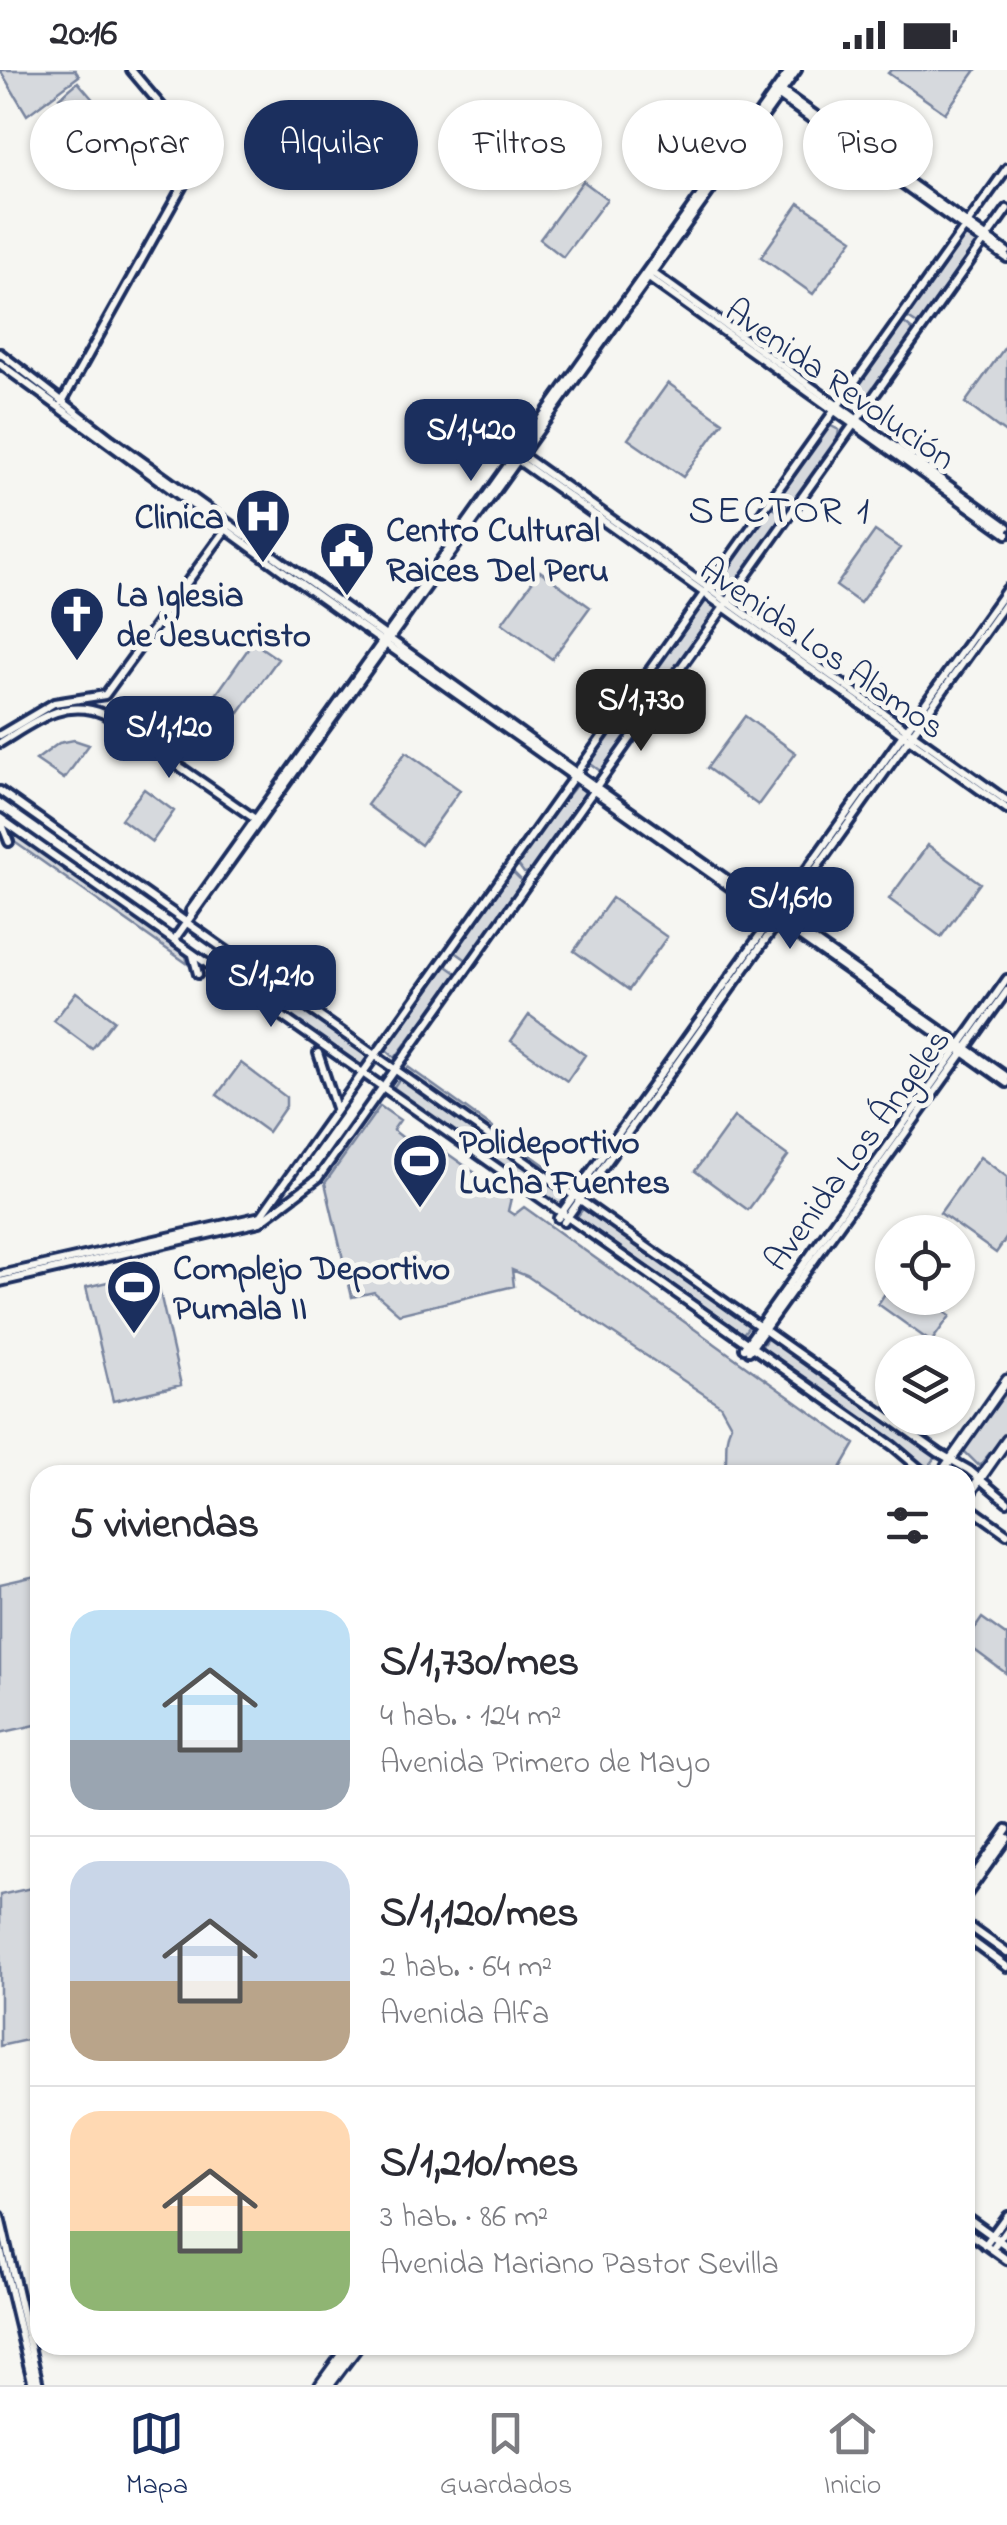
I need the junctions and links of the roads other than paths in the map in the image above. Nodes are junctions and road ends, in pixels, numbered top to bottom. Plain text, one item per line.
1 (132, 70) edge
2 (794, 70) edge
3 (778, 92) junction
4 (1007, 168) edge
5 (1007, 208) edge
6 (966, 226) junction
7 (986, 240) junction
8 (1007, 255) edge
9 (648, 273) junction
10 (0, 353) edge
11 (0, 364) edge
12 (62, 403) junction
13 (837, 408) junction
14 (855, 421) junction
15 (517, 456) junction
16 (228, 526) junction
17 (1007, 527) edge
18 (1007, 534) edge
19 (1007, 589) edge
20 (706, 591) junction
21 (1007, 601) edge
22 (724, 604) junction
23 (386, 640) junction
24 (0, 734) edge
25 (909, 735) junction
26 (0, 742) edge
27 (576, 775) junction
28 (594, 789) junction
29 (0, 791) edge
30 (1007, 801) edge
31 (1007, 809) edge
32 (0, 818) edge
33 (257, 821) junction
34 (9, 842) dead end
35 (777, 917) junction
36 (185, 922) junction
37 (172, 939) junction
38 (193, 954) junction
39 (198, 974) dead end
40 (1007, 978) edge
41 (1007, 991) edge
42 (971, 1037) junction
43 (962, 1049) junction
44 (318, 1053) dead end
45 (376, 1056) junction
46 (395, 1069) junction
47 (362, 1074) junction
48 (1007, 1080) edge
49 (381, 1086) junction
50 (336, 1110) junction
51 (578, 1197) junction
52 (564, 1216) junction
53 (0, 1278) edge
54 (762, 1327) junction
55 (749, 1347) junction
56 (1007, 1380) edge
57 (1007, 1440) edge
58 (952, 1458) junction
59 (912, 1465) edge
60 (947, 1465) edge
61 (962, 1465) edge
62 (975, 1475) edge
63 (981, 1479) junction
64 (975, 1488) edge
65 (1007, 1502) edge
66 (975, 1510) edge
67 (1007, 1534) edge
68 (1007, 1830) edge
69 (1007, 1838) edge
70 (975, 1874) edge
71 (975, 1883) edge
72 (975, 1929) edge
73 (975, 1943) edge
74 (1007, 1953) edge
75 (1007, 1967) edge
76 (1007, 2215) edge
77 (0, 2217) edge
78 (975, 2223) edge
79 (1007, 2228) edge
80 (975, 2237) edge
81 (995, 2238) junction
82 (1007, 2246) edge
83 (988, 2247) junction
84 (0, 2248) edge
85 (1007, 2260) edge
86 (342, 2355) edge
87 (352, 2355) edge
88 (36, 2385) edge
89 (320, 2385) edge
90 (329, 2385) edge

1 - 12 street
2 - 3 street
3 - 6 street
3 - 9 street
4 - 6 street
5 - 7 street
6 - 7 street
6 - 13 street
7 - 8 street
7 - 14 street
9 - 13 street, Avenida Revolución
9 - 15 street
10 - 12 street
11 - 12 street
12 - 16 street
13 - 14 street, Avenida Revolución
13 - 20 street
14 - 17 street, Avenida Revolución
14 - 18 street, Avenida Revolución
14 - 22 street
15 - 20 street, Avenida Los Alamos
15 - 23 street
16 - 23 street
16 - 24 street
19 - 25 street
20 - 22 street, Avenida Los Alamos
20 - 27 street
21 - 25 street
22 - 25 street, Avenida Los Alamos
22 - 28 street
23 - 27 street
23 - 33 street
25 - 30 street, Avenida Los Alamos
25 - 31 street, Avenida Los Alamos
25 - 35 street
26 - 33 street
27 - 28 street
27 - 45 street
28 - 35 street
28 - 46 street
29 - 36 street
32 - 34 street
32 - 37 street
33 - 36 street
35 - 43 street
35 - 51 street
36 - 37 street
36 - 45 street
37 - 38 street
38 - 39 street
38 - 47 street
40 - 42 street, Avenida Los Ángeles
41 - 42 street, Avenida Los Ángeles
42 - 43 street, Avenida Los Ángeles
43 - 48 street
43 - 54 street, Avenida Los Ángeles
44 - 50 street
45 - 46 street
45 - 47 street
46 - 49 street
46 - 51 street
47 - 49 street
47 - 50 street
49 - 52 street
49 - 53 street
50 - 53 street
51 - 52 street
51 - 54 street
52 - 55 street
54 - 55 street, Avenida Los Ángeles
54 - 58 street
55 - 59 street
56 - 58 main road
57 - 63 main road
58 - 60 main road
58 - 61 street
62 - 63 street
63 - 64 main road
63 - 65 street
66 - 67 street
68 - 70 street
69 - 71 street
72 - 74 street
73 - 75 street
76 - 81 street
77 - 88 street
78 - 81 street
79 - 81 street
80 - 83 street
81 - 82 street
81 - 83 street
83 - 85 street
84 - 88 street
86 - 89 main road
87 - 90 main road

